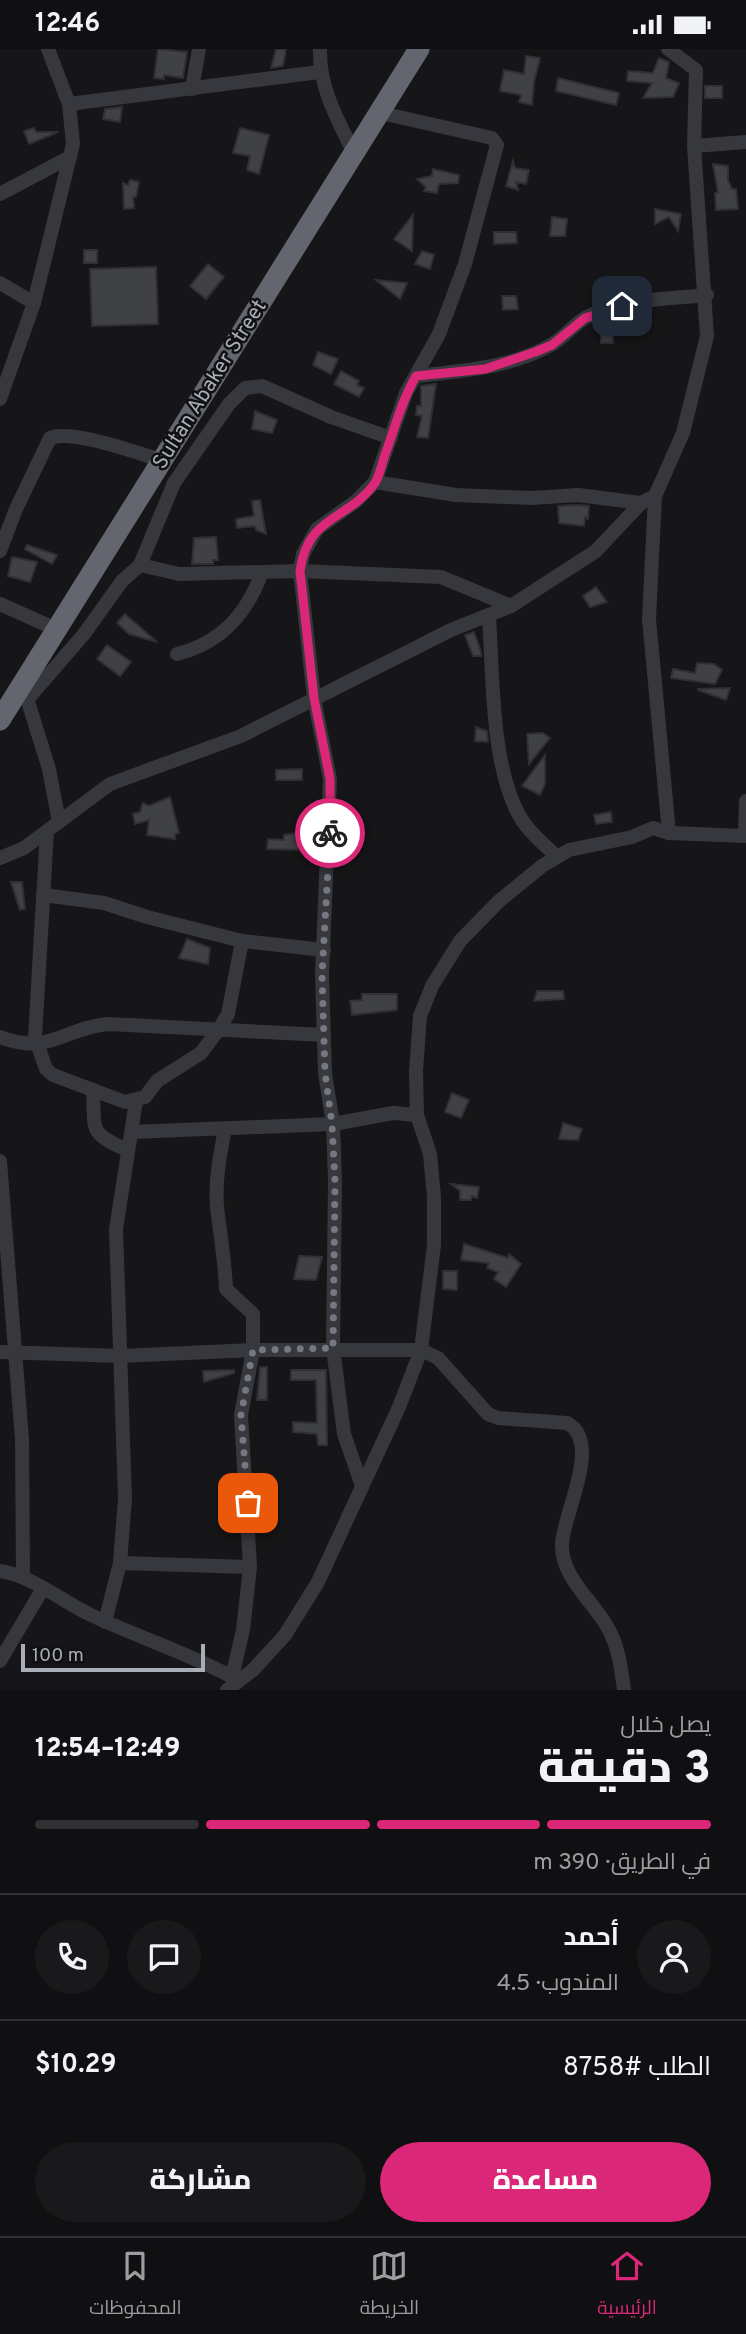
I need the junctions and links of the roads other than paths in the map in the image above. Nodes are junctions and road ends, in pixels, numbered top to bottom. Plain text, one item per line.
1 (48, 49) edge
2 (200, 49) edge
3 (320, 49) edge
4 (668, 49) edge
5 (417, 50) edge
6 (319, 72) junction
7 (192, 89) junction
8 (69, 104) junction
9 (381, 113) junction
10 (746, 142) edge
11 (694, 146) junction
12 (354, 153) junction
13 (70, 157) junction
14 (0, 194) edge
15 (0, 283) edge
16 (707, 295) junction
17 (34, 303) junction
18 (416, 376) junction
19 (0, 399) edge
20 (391, 438) junction
21 (162, 460) junction
22 (375, 482) junction
23 (648, 500) junction
24 (0, 551) edge
25 (140, 565) junction
26 (300, 571) junction
27 (262, 572) junction
28 (0, 604) edge
29 (511, 606) junction
30 (489, 617) junction
31 (56, 629) junction
32 (177, 654) dead end
33 (25, 692) junction
34 (314, 698) junction
35 (0, 720) edge
36 (746, 801) edge
37 (53, 827) junction
38 (668, 832) junction
39 (745, 836) edge
40 (557, 857) junction
41 (0, 858) edge
42 (43, 895) junction
43 (242, 941) junction
44 (324, 950) junction
45 (219, 1029) junction
46 (324, 1035) junction
47 (3, 1042) edge
48 (36, 1045) junction
49 (93, 1090) junction
50 (136, 1101) junction
51 (417, 1115) junction
52 (332, 1124) junction
53 (225, 1129) junction
54 (132, 1132) junction
55 (127, 1150) junction
56 (0, 1161) edge
57 (333, 1348) junction
58 (253, 1350) junction
59 (421, 1350) junction
60 (0, 1352) edge
61 (16, 1352) junction
62 (121, 1356) junction
63 (362, 1486) junction
64 (120, 1563) junction
65 (250, 1567) junction
66 (0, 1571) edge
67 (23, 1577) junction
68 (42, 1590) junction
69 (105, 1622) junction
70 (0, 1661) edge
71 (233, 1682) edge
72 (624, 1690) edge

1 - 8 street
2 - 7 street
3 - 6 street
4 - 11 street
5 - 9 highway, Sultan Abaker Street
6 - 7 street
6 - 12 street
7 - 8 street
8 - 13 street
9 - 12 highway, Sultan Abaker Street
9 - 18 street
10 - 11 street
11 - 16 street
12 - 21 highway, Sultan Abaker Street
13 - 14 street
13 - 17 street
15 - 17 street
16 - 18 street
16 - 23 street
17 - 19 street
18 - 20 street
20 - 22 street
20 - 25 street
21 - 24 street
21 - 31 highway, Sultan Abaker Street
22 - 23 street
22 - 26 street
23 - 29 street
23 - 38 street
25 - 27 street
25 - 33 street
26 - 27 street
26 - 29 street
26 - 34 street
27 - 32 street
28 - 31 street
29 - 30 street
30 - 34 street
30 - 40 street
31 - 33 highway, Sultan Abaker Street
33 - 35 highway, Sultan Abaker Street
33 - 37 street
34 - 37 street
34 - 44 street
36 - 39 street
37 - 41 street
37 - 42 street
38 - 39 street
38 - 40 street
40 - 51 street
42 - 43 street
42 - 48 street
43 - 44 street
43 - 45 street
44 - 46 street
45 - 46 street
45 - 48 street
45 - 50 street
46 - 52 street
47 - 48 street
48 - 49 street
49 - 50 street
49 - 55 street
50 - 54 street
51 - 52 street
51 - 59 street
52 - 53 street
52 - 57 street
53 - 54 street
53 - 58 street
54 - 55 street
55 - 62 street
56 - 61 street
57 - 58 street
57 - 59 street
57 - 63 street
58 - 62 street
58 - 65 street
59 - 63 street
59 - 72 street
60 - 61 street
61 - 62 street
61 - 67 street
62 - 64 street
63 - 71 street
64 - 65 street
64 - 69 street
65 - 71 street
66 - 67 street
67 - 68 street
68 - 69 street
68 - 70 street
69 - 71 street

